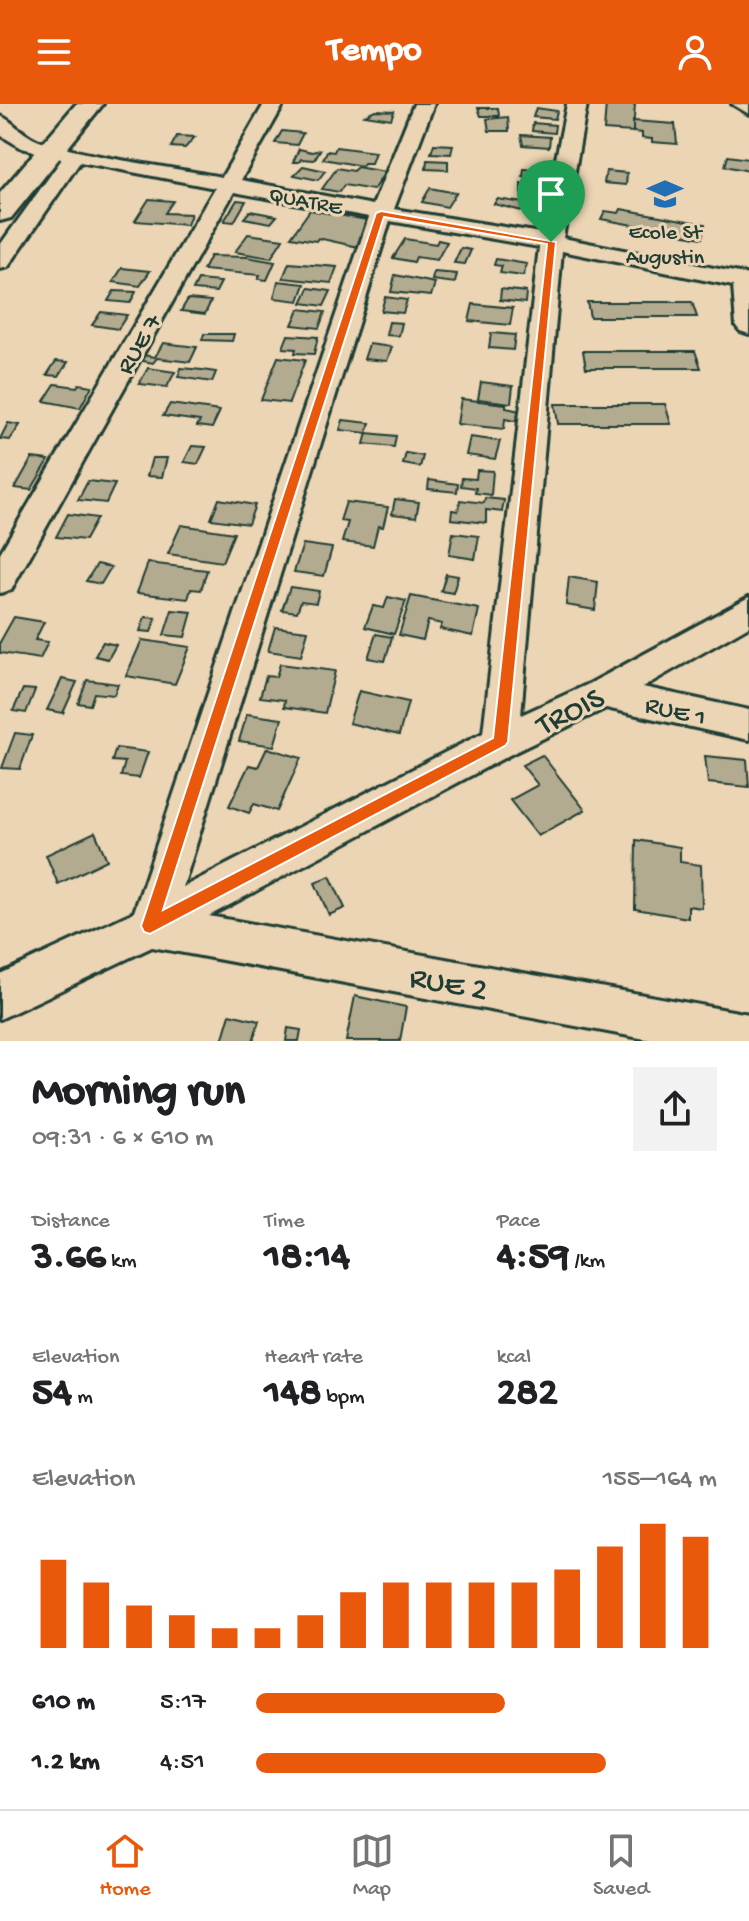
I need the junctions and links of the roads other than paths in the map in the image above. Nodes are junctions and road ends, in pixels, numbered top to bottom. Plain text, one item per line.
1 (90, 104) edge
2 (274, 104) edge
3 (424, 104) edge
4 (577, 104) edge
5 (742, 104) edge
6 (749, 108) edge
7 (0, 122) edge
8 (63, 153) junction
9 (228, 184) junction
10 (0, 212) edge
11 (381, 213) junction
12 (551, 242) junction
13 (0, 262) edge
14 (747, 282) edge
15 (749, 326) edge
16 (0, 581) edge
17 (749, 610) edge
18 (603, 693) junction
19 (749, 725) edge
20 (500, 742) junction
21 (150, 926) junction
22 (0, 997) edge
23 (749, 1036) edge

1 - 8 street
2 - 9 street, RUE 7
3 - 11 street
4 - 12 street
5 - 6 street
7 - 8 street, QUATRE
8 - 9 street, QUATRE
8 - 10 street
8 - 13 street
9 - 11 street, QUATRE
9 - 16 street, RUE 7
11 - 12 street, QUATRE
11 - 21 street
12 - 14 street, QUATRE
12 - 20 street
14 - 15 street
17 - 18 street, TROIS
18 - 19 street, RUE 1
18 - 20 street, TROIS
20 - 21 street, TROIS
21 - 22 street, TROIS
21 - 23 street, RUE 2

